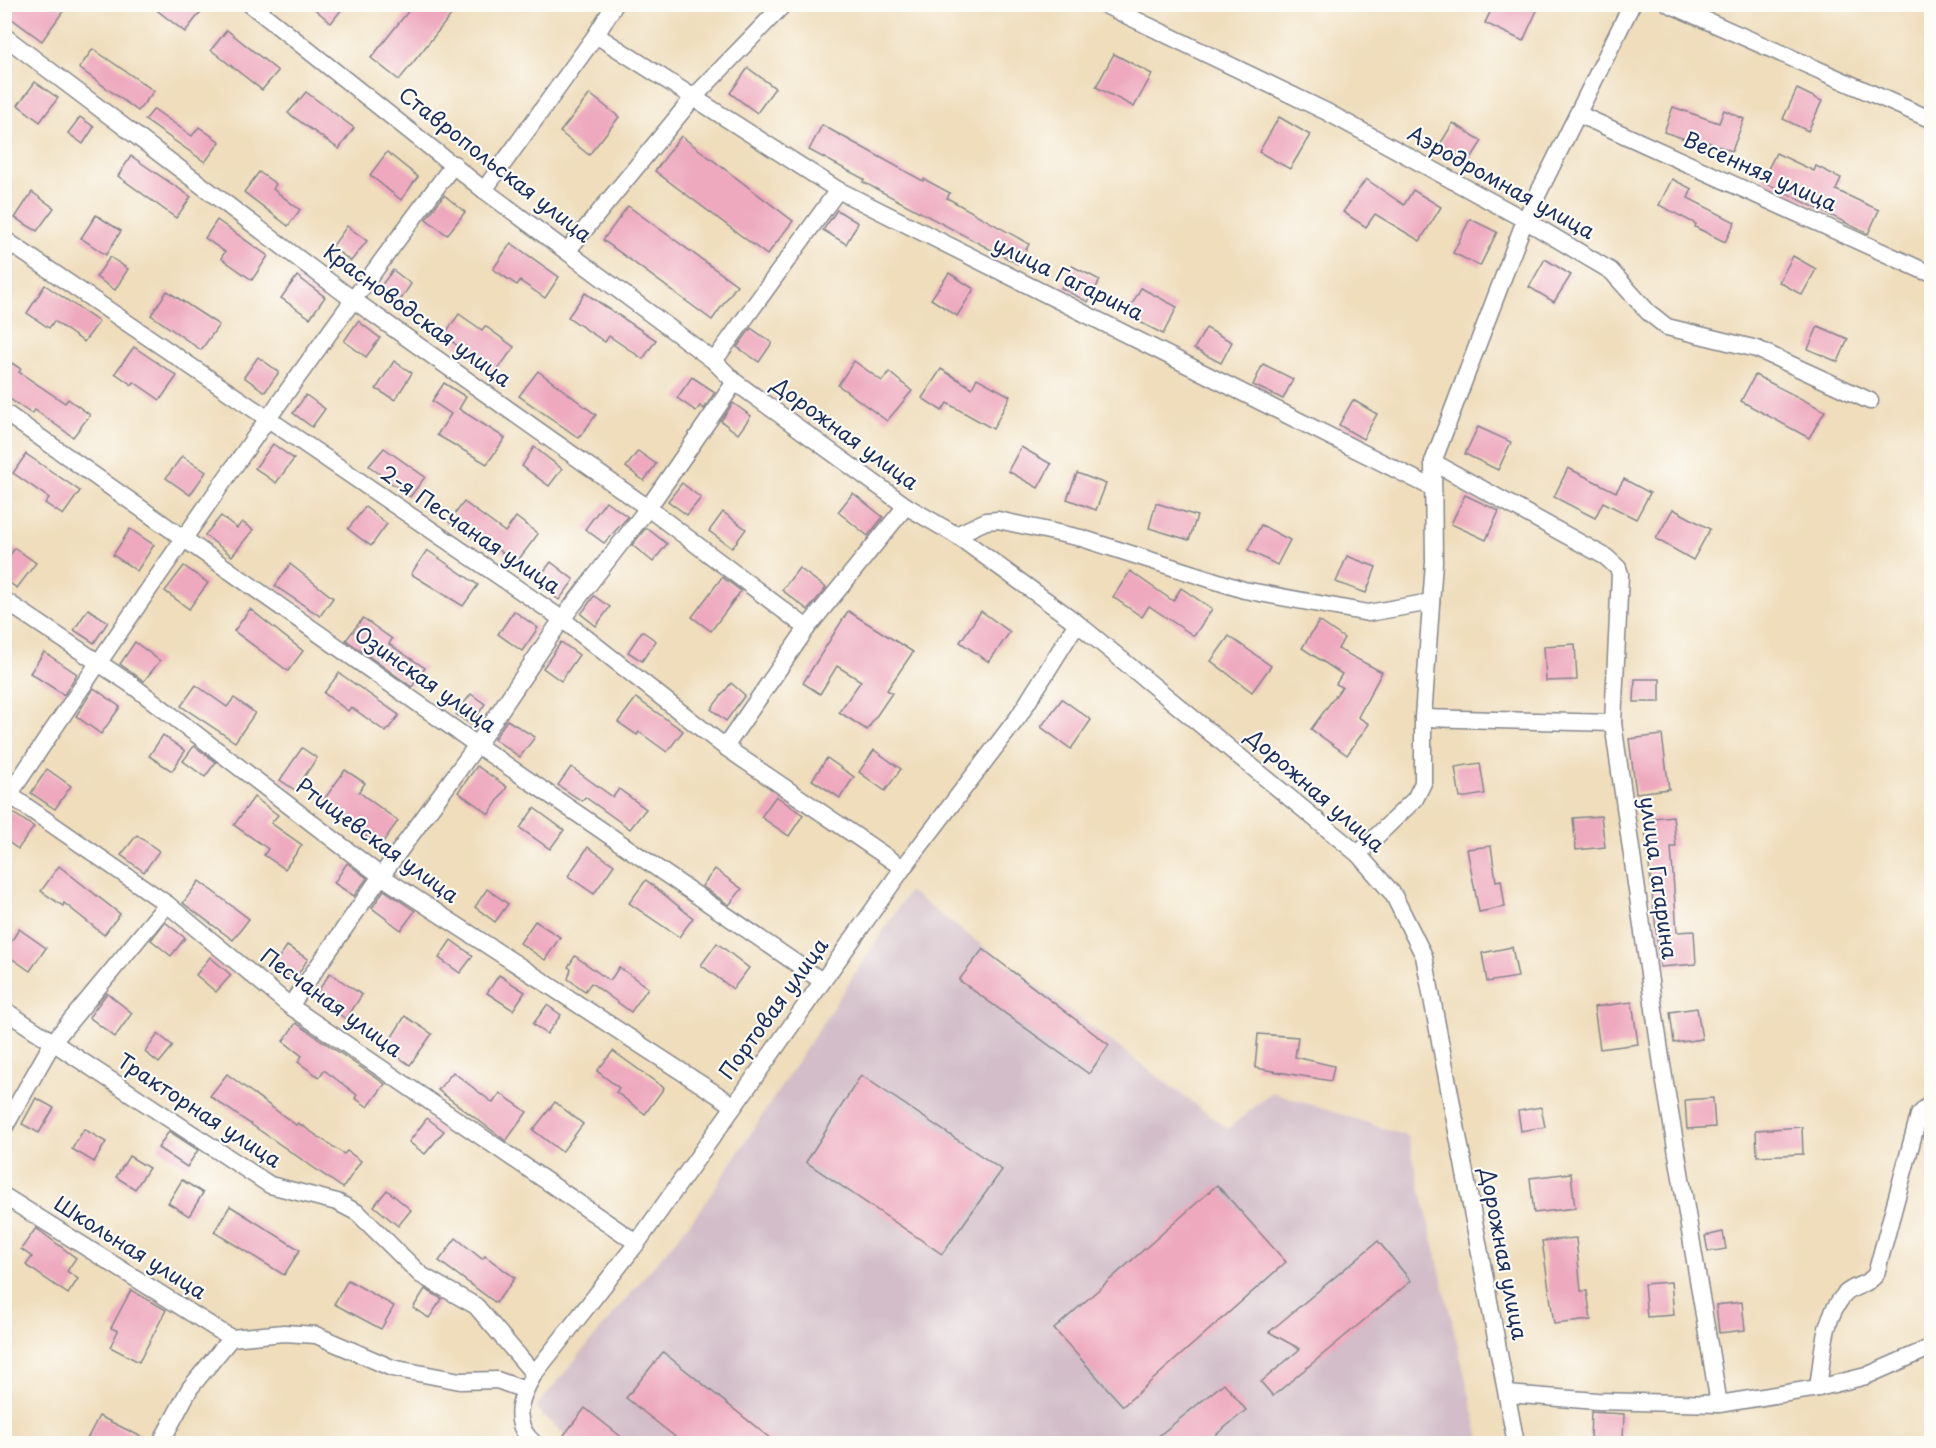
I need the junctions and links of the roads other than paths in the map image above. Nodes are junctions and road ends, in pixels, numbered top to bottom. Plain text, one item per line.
1 (250, 4) edge
2 (615, 4) edge
3 (784, 4) edge
4 (1103, 4) edge
5 (1632, 4) edge
6 (1669, 4) edge
7 (596, 35) junction
8 (4, 36) edge
9 (693, 98) junction
10 (1578, 114) junction
11 (1932, 120) edge
12 (454, 164) junction
13 (484, 190) junction
14 (838, 190) junction
15 (1525, 220) junction
16 (4, 239) edge
17 (568, 250) junction
18 (1924, 271) dead end
19 (352, 299) junction
20 (714, 361) junction
21 (735, 382) junction
22 (1870, 401) dead end
23 (4, 412) edge
24 (268, 421) junction
25 (1433, 462) junction
26 (1431, 487) junction
27 (906, 506) junction
28 (648, 507) junction
29 (956, 535) junction
30 (184, 536) junction
31 (4, 600) edge
32 (1431, 602) junction
33 (562, 619) junction
34 (1077, 623) junction
35 (807, 628) junction
36 (98, 664) junction
37 (1423, 718) junction
38 (1613, 723) junction
39 (477, 745) junction
40 (725, 747) junction
41 (7, 793) edge
42 (1358, 854) junction
43 (903, 868) junction
44 (381, 876) junction
45 (167, 904) junction
46 (822, 981) junction
47 (290, 1006) junction
48 (4, 1010) edge
49 (53, 1042) junction
50 (1928, 1104) edge
51 (733, 1105) junction
52 (4, 1128) edge
53 (4, 1196) edge
54 (637, 1243) junction
55 (231, 1338) junction
56 (1932, 1347) edge
57 (534, 1374) junction
58 (1818, 1388) junction
59 (525, 1390) junction
60 (1507, 1394) junction
61 (1719, 1404) junction
62 (160, 1443) edge
63 (535, 1443) edge
64 (1516, 1443) edge

1 - 12 street, Ставропольская улица
2 - 7 street
3 - 9 street
4 - 15 street, Аэродромная улица
5 - 10 street
6 - 11 street
7 - 9 street, улица Гагарина
7 - 13 street
8 - 19 street, Красноводская улица
9 - 14 street, улица Гагарина
9 - 17 street
10 - 15 street
10 - 18 street, Весенняя улица
12 - 13 street, Ставропольская улица
12 - 19 street
13 - 17 street, Ставропольская улица
14 - 20 street
14 - 26 street, улица Гагарина
15 - 22 street, Аэродромная улица
15 - 25 street
16 - 24 street, 2-я Песчаная улица
17 - 20 street, Ставропольская улица
19 - 24 street
19 - 28 street, Красноводская улица
20 - 21 street, Дорожная улица
21 - 27 street, Дорожная улица
21 - 28 street
23 - 30 street, Озинская улица
24 - 30 street
24 - 33 street, 2-я Песчаная улица
25 - 26 street
25 - 38 street, улица Гагарина
26 - 32 street
27 - 29 street, Дорожная улица
27 - 35 street
28 - 33 street
28 - 35 street, Красноводская улица
29 - 32 street
29 - 34 street, Дорожная улица
30 - 36 street
30 - 39 street, Озинская улица
31 - 36 street, Ртищевская улица
32 - 37 street
33 - 39 street
33 - 40 street, 2-я Песчаная улица
34 - 42 street, Дорожная улица
34 - 43 street, Портовая улица
35 - 40 street
36 - 41 street
36 - 44 street, Ртищевская улица
37 - 38 street
37 - 42 street
38 - 61 street, улица Гагарина
39 - 44 street
39 - 46 street, Озинская улица
40 - 43 street, 2-я Песчаная улица
41 - 45 street, Песчаная улица
42 - 60 street, Дорожная улица
43 - 46 street, Портовая улица
44 - 47 street
44 - 51 street, Ртищевская улица
45 - 47 street, Песчаная улица
45 - 49 street
46 - 51 street, Портовая улица
47 - 54 street, Песчаная улица
48 - 49 street, Тракторная улица
49 - 52 street
49 - 57 street, Тракторная улица
50 - 58 street
51 - 54 street, Портовая улица
53 - 55 street, Школьная улица
54 - 57 street, Портовая улица
55 - 59 street
55 - 62 street
56 - 58 street
57 - 59 street, Портовая улица
58 - 61 street
59 - 63 street, Портовая улица
60 - 61 street
60 - 64 street, Дорожная улица

